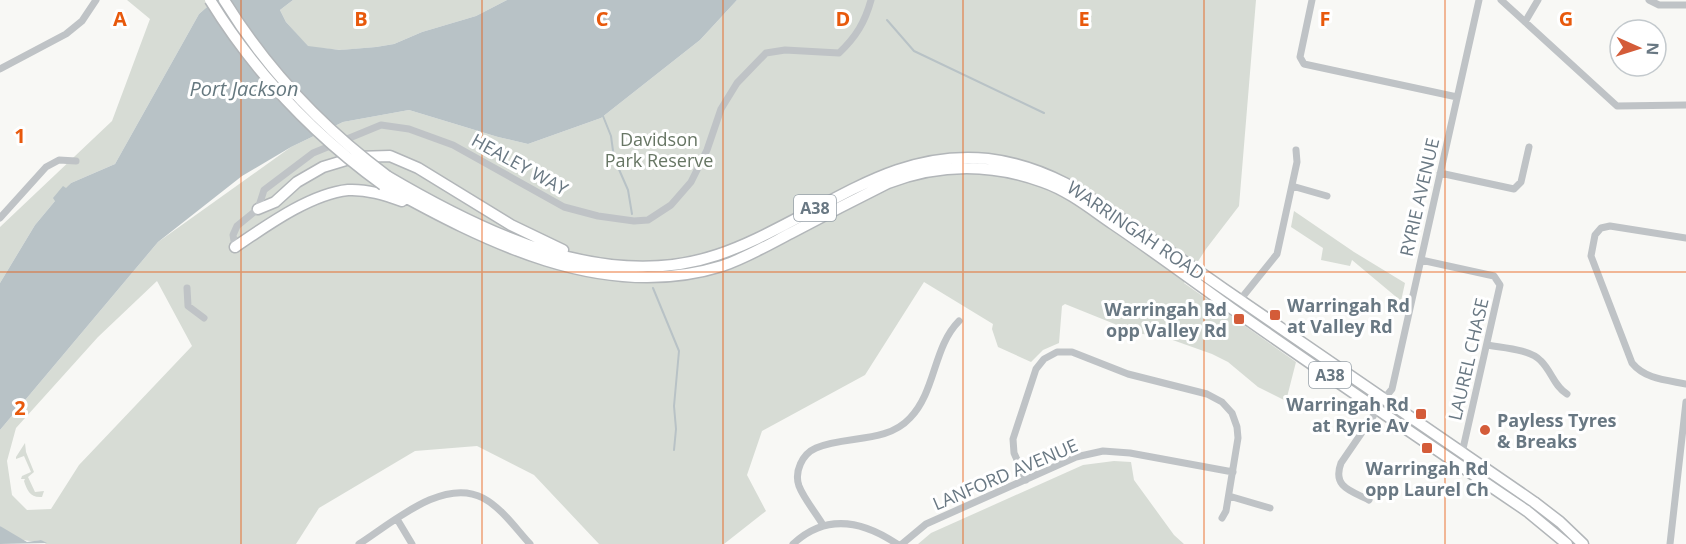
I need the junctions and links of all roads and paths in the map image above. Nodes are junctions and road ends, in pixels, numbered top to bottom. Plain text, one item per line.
1 (96, 0) edge
2 (210, 0) edge
3 (224, 0) edge
4 (871, 0) edge
5 (1312, 0) edge
6 (1479, 0) edge
7 (1501, 0) edge
8 (1538, 0) edge
9 (1649, 0) edge
10 (1686, 5) edge
11 (1525, 22) junction
12 (0, 69) edge
13 (1457, 97) junction
14 (1686, 105) edge
15 (1529, 147) dead end
16 (1296, 150) dead end
17 (76, 161) dead end
18 (1440, 173) junction
19 (385, 180) junction
20 (1292, 186) junction
21 (1327, 196) dead end
22 (426, 208) junction
23 (258, 209) junction
24 (0, 218) edge
25 (1686, 238) edge
26 (235, 247) joint
27 (1420, 260) junction
28 (589, 261) junction
29 (187, 288) dead end
30 (1240, 300) junction
31 (1233, 309) junction
32 (204, 318) dead end
33 (959, 321) dead end
34 (1487, 345) junction
35 (1686, 384) edge
36 (1567, 394) dead end
37 (1686, 402) edge
38 (1381, 404) junction
39 (1685, 417) edge
40 (1462, 453) junction
41 (1233, 472) junction
42 (1026, 480) junction
43 (1229, 496) junction
44 (1369, 500) dead end
45 (1269, 508) dead end
46 (1222, 518) dead end
47 (397, 519) junction
48 (823, 525) junction
49 (359, 544) edge
50 (412, 544) edge
51 (530, 544) edge
52 (793, 544) edge
53 (897, 544) edge
54 (902, 544) edge
55 (1567, 544) edge
56 (1583, 544) edge
57 (1670, 544) edge

1 - 12 street
2 - 19 highway, WARRINGAH ROAD / A38, bridge
3 - 19 highway, WARRINGAH ROAD / A38, bridge
4 - 23 street, HEALEY WAY
5 - 13 street
6 - 13 street, RYRIE AVENUE
7 - 11 street
8 - 11 street
9 - 10 street
11 - 14 street
13 - 18 street, RYRIE AVENUE
15 - 18 street
16 - 20 street
17 - 24 street
18 - 27 street, RYRIE AVENUE
19 - 22 highway, WARRINGAH ROAD / A38
19 - 28 highway, WARRINGAH ROAD / A38
20 - 21 street
20 - 30 street
22 - 26 highway
22 - 31 highway, WARRINGAH ROAD / A38
23 - 26 street, HEALEY WAY
23 - 28 highway
25 - 35 street
27 - 34 street, LAUREL CHASE
27 - 38 street, RYRIE AVENUE
28 - 30 highway, WARRINGAH ROAD / A38
29 - 32 street
30 - 31 highway
30 - 38 highway, WARRINGAH ROAD / A38
31 - 38 highway, WARRINGAH ROAD / A38
33 - 48 street
34 - 36 street
34 - 40 street, LAUREL CHASE
37 - 39 street
38 - 40 highway, WARRINGAH ROAD / A38
38 - 44 street, RYRIE AVENUE
38 - 55 highway, WARRINGAH ROAD / A38
39 - 57 street
40 - 56 highway, WARRINGAH ROAD / A38
41 - 42 street, LANFORD AVENUE
41 - 42 street
41 - 43 street
42 - 54 street, LANFORD AVENUE
43 - 45 street
43 - 46 street
47 - 49 street
47 - 50 street
47 - 51 street
48 - 52 street
48 - 53 street

